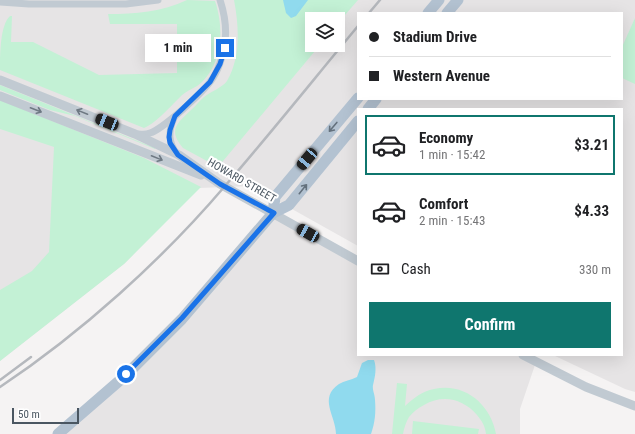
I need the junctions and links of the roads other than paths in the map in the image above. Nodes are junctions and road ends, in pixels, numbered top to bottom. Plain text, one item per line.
1 (158, 0) edge
2 (220, 0) edge
3 (439, 0) edge
4 (458, 0) edge
5 (1, 1) edge
6 (429, 12) edge
7 (448, 12) edge
8 (0, 80) edge
9 (0, 96) edge
10 (357, 99) edge
11 (375, 100) edge
12 (369, 108) edge
13 (175, 116) junction
14 (357, 122) edge
15 (135, 134) junction
16 (178, 155) junction
17 (216, 181) junction
18 (274, 213) junction
19 (357, 260) edge
20 (525, 356) edge
21 (635, 406) edge
22 (58, 434) edge

1 - 5 street
2 - 13 street
3 - 6 main road
4 - 7 main road
15 -> 8 street, HOWARD STREET
9 -> 17 street
10 -> 18 main road
11 - 12 main road
13 - 15 street
13 - 16 street
18 -> 14 main road
15 - 16 street, HOWARD STREET
16 - 17 street, HOWARD STREET
17 - 18 street, HOWARD STREET
18 - 19 street, HOWARD STREET
18 - 22 main road
20 - 21 street

